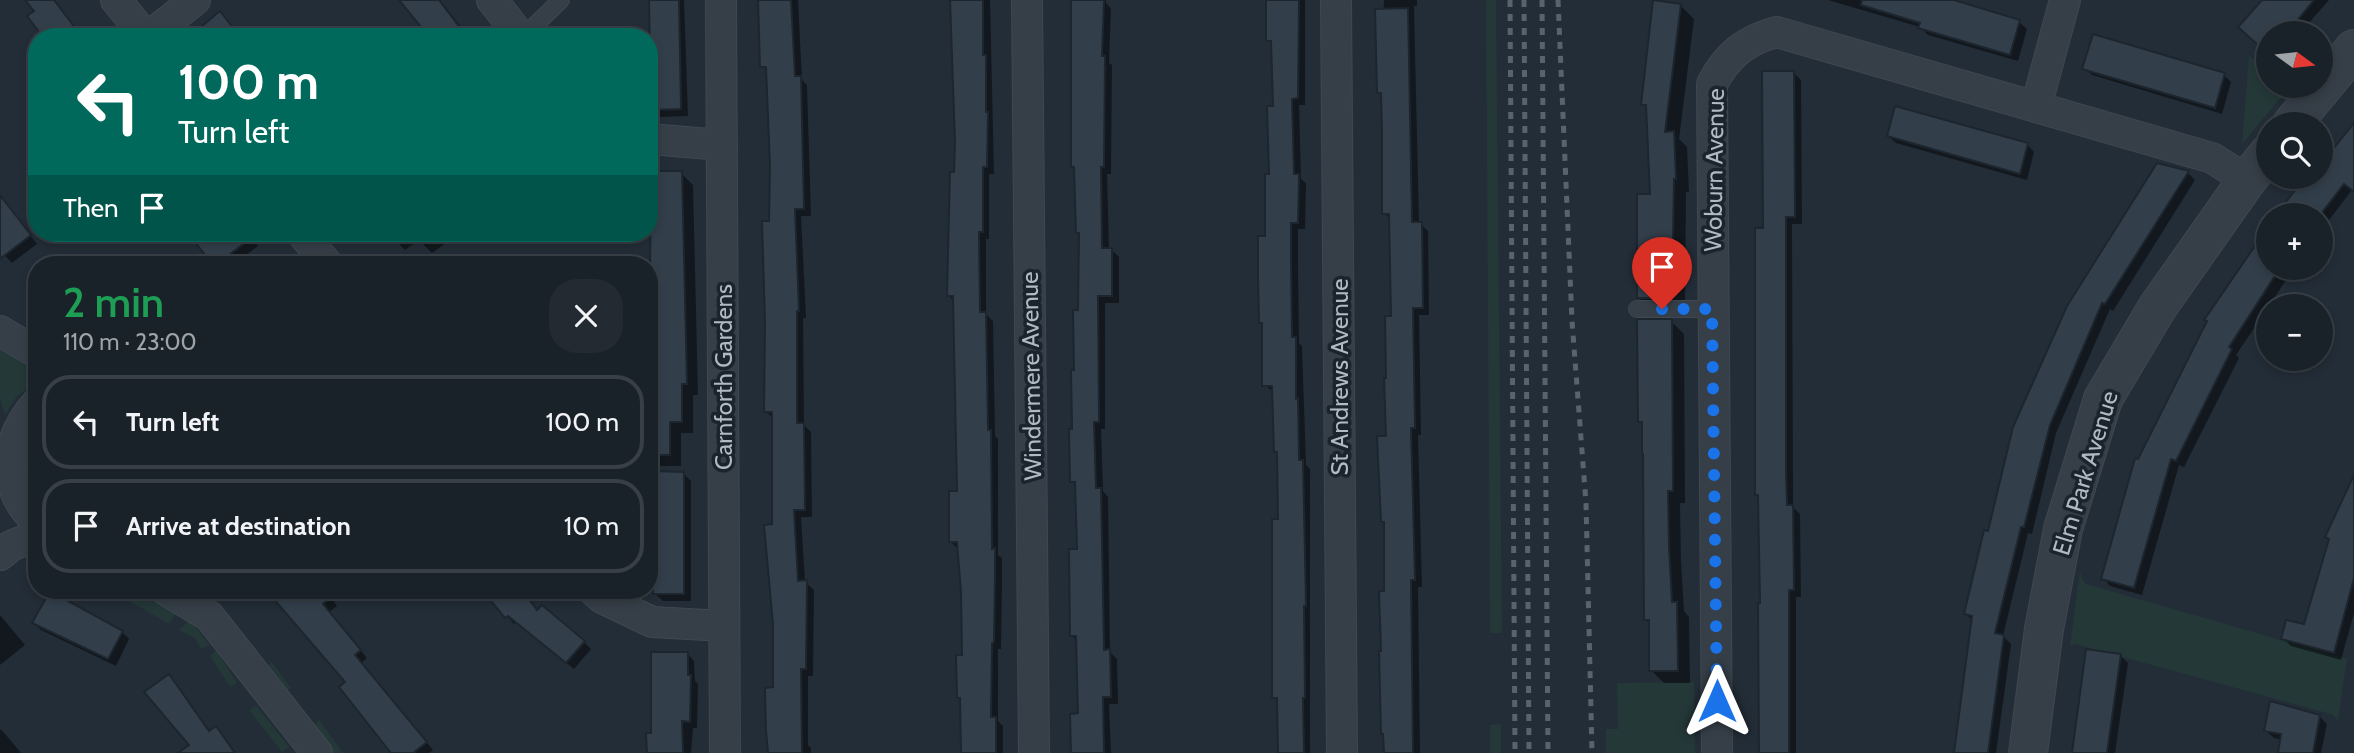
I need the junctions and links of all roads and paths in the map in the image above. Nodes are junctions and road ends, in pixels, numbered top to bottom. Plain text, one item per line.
1 (116, 0) edge
2 (195, 0) edge
3 (492, 0) edge
4 (561, 0) edge
5 (721, 0) edge
6 (1027, 0) edge
7 (1336, 0) edge
8 (2065, 0) edge
9 (139, 28) edge
10 (159, 28) edge
11 (515, 28) edge
12 (531, 28) edge
13 (2354, 49) edge
14 (2036, 107) junction
15 (2302, 112) edge
16 (658, 140) edge
17 (722, 145) junction
18 (2256, 167) edge
19 (2256, 170) edge
20 (1637, 309) dead end
21 (1712, 309) junction
22 (0, 331) edge
23 (28, 348) edge
24 (28, 414) edge
25 (0, 425) edge
26 (9, 454) junction
27 (6, 491) edge
28 (28, 514) edge
29 (28, 539) edge
30 (0, 555) edge
31 (604, 599) edge
32 (205, 603) edge
33 (724, 626) junction
34 (317, 753) edge
35 (725, 753) edge
36 (1034, 753) edge
37 (1342, 753) edge
38 (1717, 753) edge
39 (2028, 753) edge

1 - 9 street
2 - 10 street
3 - 11 street
4 - 12 lane
5 - 17 street, Carnforth Gardens
6 - 36 street, Windermere Avenue
7 - 37 street, St Andrews Avenue
8 - 14 street
13 - 15 street
14 - 18 street, Woburn Avenue
14 - 21 street, Woburn Avenue
16 - 17 street
17 - 33 street, Carnforth Gardens
19 - 39 street, Elm Park Avenue
20 - 21 lane
21 - 38 street, Woburn Avenue
22 - 23 street
24 - 26 street
25 - 26 street
26 - 27 street
27 - 28 street
29 - 30 street
31 - 33 street
32 - 34 street
33 - 35 street, Carnforth Gardens

